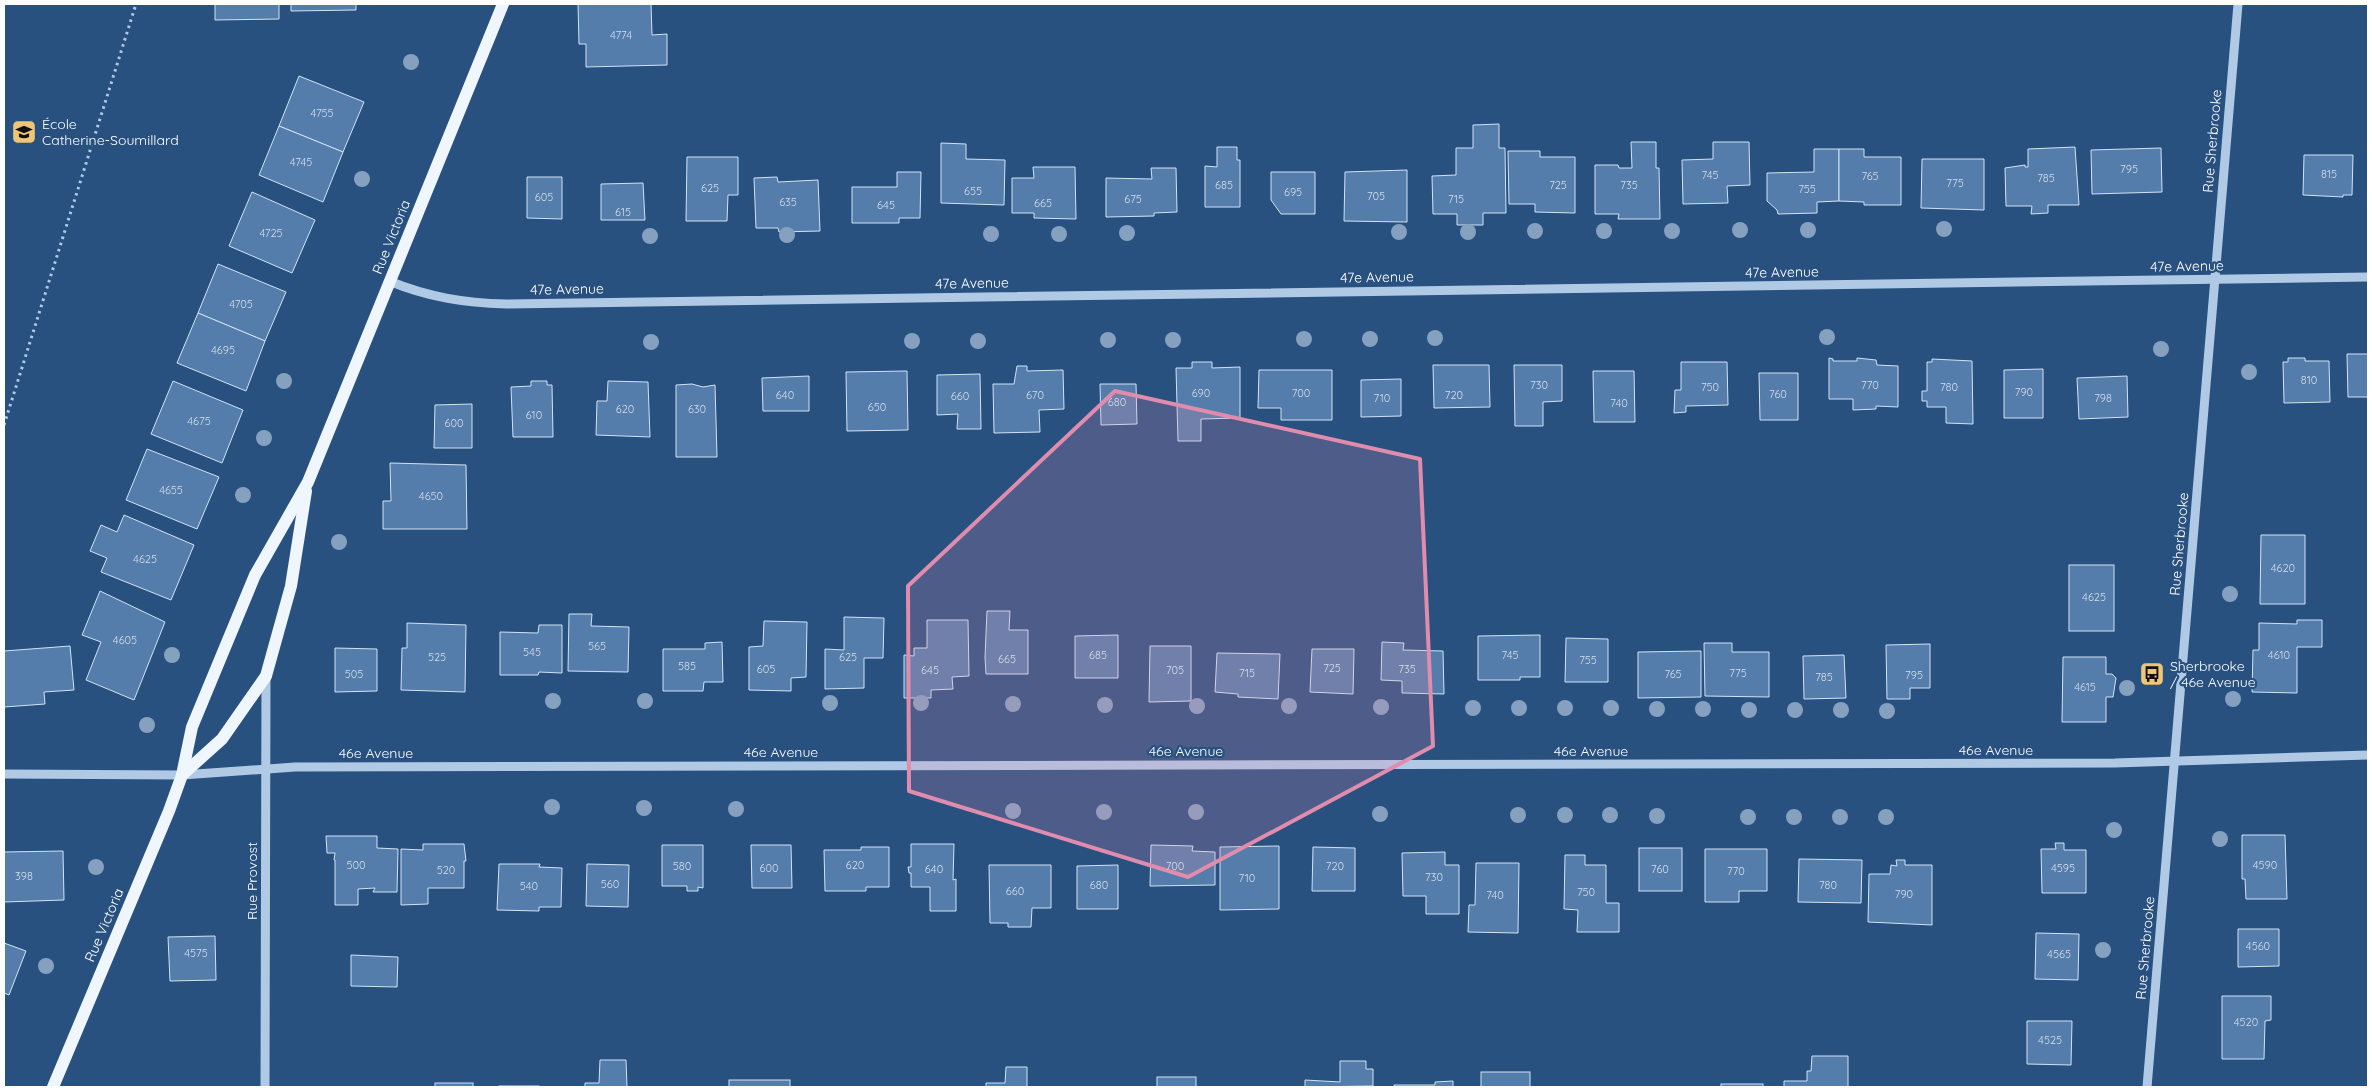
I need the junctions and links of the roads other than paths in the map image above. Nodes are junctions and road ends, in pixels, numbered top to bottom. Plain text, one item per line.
1 (503, 4) edge
2 (2238, 4) edge
3 (2368, 277) edge
4 (2214, 279) junction
5 (389, 281) junction
6 (308, 482) junction
7 (266, 676) junction
8 (2368, 755) edge
9 (2176, 761) junction
10 (267, 768) junction
11 (4, 774) edge
12 (182, 774) junction
13 (53, 1087) edge
14 (265, 1087) edge
15 (2147, 1087) edge

1 - 5 main road, Rue Victoria
2 - 4 street, Rue Sherbrooke
3 - 4 street, 47e Avenue
4 - 5 street, 47e Avenue
4 - 9 street, Rue Sherbrooke
5 - 6 main road, Rue Victoria
6 - 7 main road, Rue Victoria
6 - 12 main road, Rue Victoria
7 - 10 street, Rue Provost
7 - 12 main road, Rue Victoria
8 - 9 street, 46e Avenue
9 - 10 street, 46e Avenue
9 - 15 street, Rue Sherbrooke
10 - 12 street, 46e Avenue
10 - 14 street, Rue Provost
11 - 12 street, 46e Avenue
12 - 13 main road, Rue Victoria

